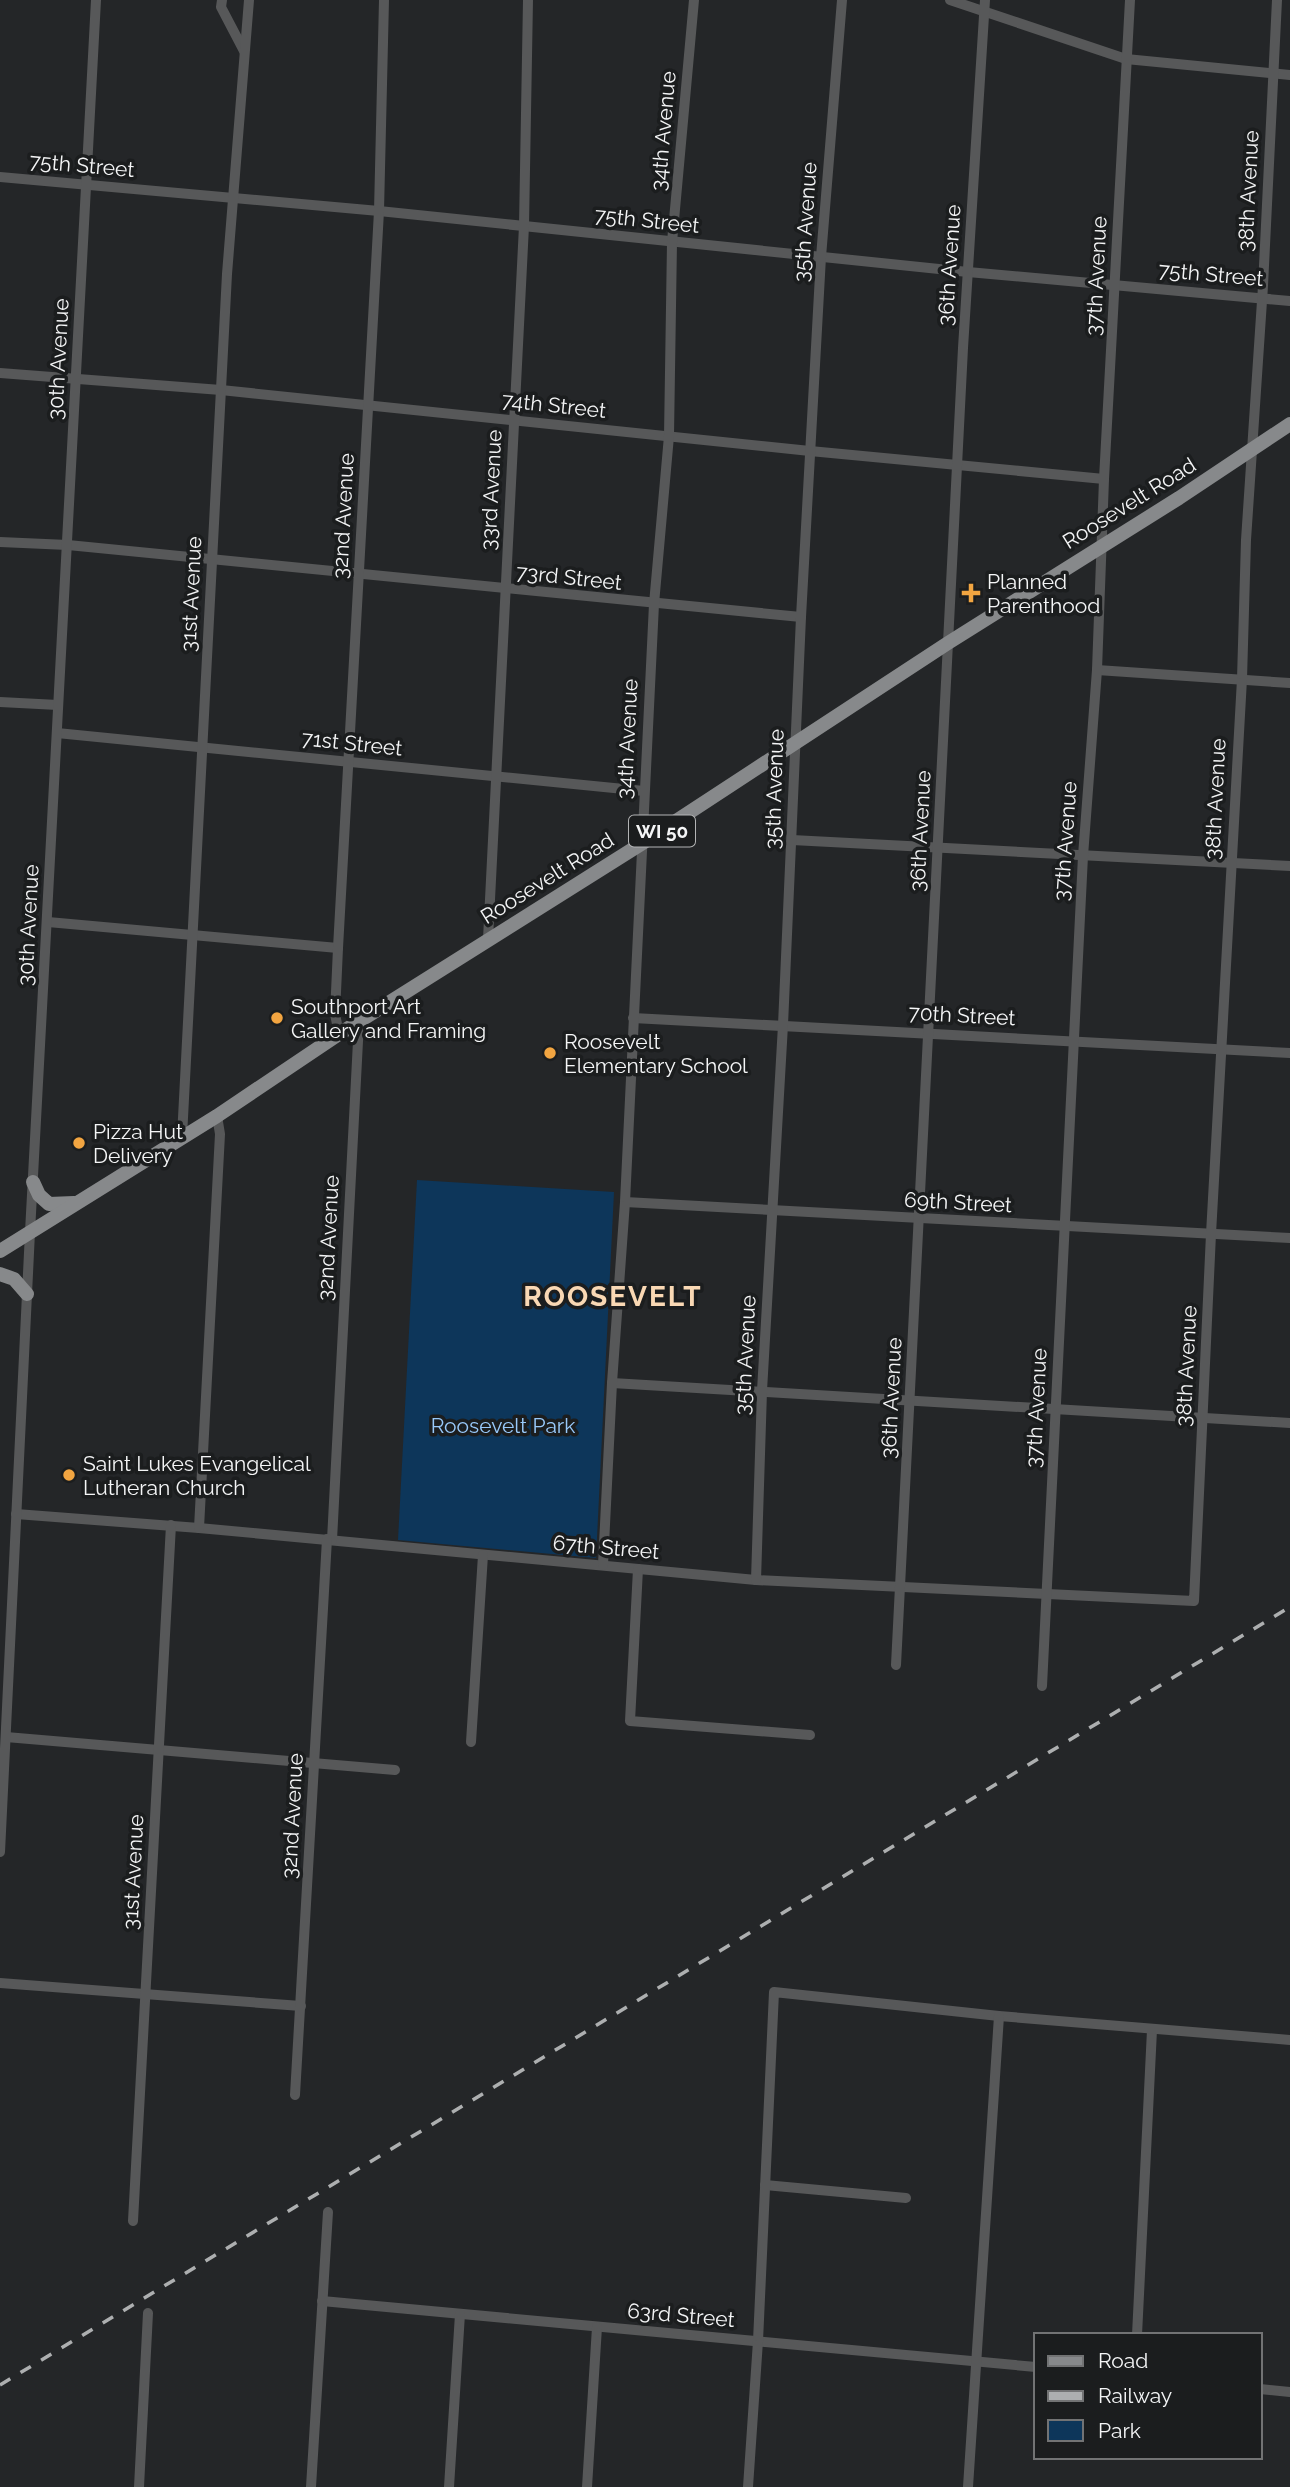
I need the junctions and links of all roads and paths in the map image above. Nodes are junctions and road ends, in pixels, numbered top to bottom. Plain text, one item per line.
1 (96, 0) edge
2 (222, 0) edge
3 (249, 0) edge
4 (384, 0) edge
5 (528, 0) edge
6 (694, 0) edge
7 (842, 0) edge
8 (950, 0) edge
9 (1130, 0) edge
10 (1277, 0) edge
11 (985, 6) edge
12 (246, 54) junction
13 (1126, 59) junction
14 (1274, 74) junction
15 (1290, 75) edge
16 (0, 177) edge
17 (86, 185) junction
18 (231, 198) junction
19 (379, 211) junction
20 (524, 226) junction
21 (672, 242) junction
22 (821, 257) junction
23 (968, 272) junction
24 (1115, 285) junction
25 (1262, 298) junction
26 (1290, 301) edge
27 (0, 373) edge
28 (76, 380) junction
29 (221, 390) junction
30 (368, 406) junction
31 (513, 420) junction
32 (1290, 424) edge
33 (668, 436) junction
34 (1252, 449) junction
35 (810, 451) junction
36 (957, 464) junction
37 (1104, 479) junction
38 (0, 542) edge
39 (68, 545) junction
40 (1101, 546) junction
41 (211, 560) junction
42 (359, 575) junction
43 (505, 589) junction
44 (654, 604) junction
45 (801, 617) junction
46 (948, 643) junction
47 (1097, 670) junction
48 (1241, 679) junction
49 (1290, 682) edge
50 (0, 702) edge
51 (58, 705) junction
52 (57, 733) junction
53 (794, 746) junction
54 (203, 748) junction
55 (349, 762) junction
56 (497, 777) junction
57 (644, 791) junction
58 (792, 839) junction
59 (641, 844) junction
60 (939, 848) junction
61 (1083, 856) junction
62 (1230, 864) junction
63 (1290, 866) edge
64 (48, 922) junction
65 (194, 935) junction
66 (488, 940) junction
67 (338, 948) junction
68 (633, 1018) junction
69 (359, 1021) junction
70 (783, 1025) junction
71 (928, 1032) junction
72 (339, 1034) junction
73 (1073, 1040) junction
74 (1220, 1049) junction
75 (1290, 1053) edge
76 (217, 1116) junction
77 (182, 1137) junction
78 (33, 1182) junction
79 (79, 1202) junction
80 (625, 1202) junction
81 (771, 1210) junction
82 (919, 1219) junction
83 (1066, 1226) junction
84 (30, 1232) junction
85 (1211, 1234) junction
86 (1290, 1238) edge
87 (0, 1251) edge
88 (0, 1274) edge
89 (27, 1294) junction
90 (612, 1383) junction
91 (762, 1391) junction
92 (910, 1400) junction
93 (1055, 1409) junction
94 (1203, 1417) junction
95 (1290, 1423) edge
96 (16, 1514) junction
97 (171, 1525) junction
98 (199, 1528) junction
99 (329, 1540) junction
100 (483, 1555) junction
101 (603, 1565) junction
102 (638, 1570) junction
103 (756, 1580) junction
104 (900, 1588) junction
105 (1047, 1594) junction
106 (1194, 1601) joint
107 (4, 1663) edge
108 (896, 1665) dead end
109 (1042, 1686) dead end
110 (810, 1735) dead end
111 (6, 1737) junction
112 (471, 1742) dead end
113 (158, 1749) junction
114 (314, 1764) junction
115 (395, 1770) dead end
116 (0, 1852) edge
117 (0, 1983) edge
118 (146, 1995) junction
119 (301, 2006) junction
120 (999, 2016) junction
121 (1153, 2030) junction
122 (1290, 2040) edge
123 (295, 2095) dead end
124 (765, 2185) junction
125 (906, 2198) dead end
126 (328, 2212) dead end
127 (133, 2221) dead end
128 (323, 2301) junction
129 (148, 2313) dead end
130 (460, 2314) junction
131 (597, 2327) junction
132 (1137, 2333) edge
133 (758, 2341) junction
134 (977, 2362) junction
135 (1034, 2367) edge
136 (1262, 2389) edge
137 (1290, 2392) edge
138 (139, 2487) edge
139 (310, 2487) edge
140 (449, 2487) edge
141 (587, 2487) edge
142 (748, 2487) edge
143 (968, 2487) edge

1 - 17 street, 30th Avenue
2 - 12 street
3 - 12 street, 31st Avenue
4 - 19 street, 32nd Avenue
5 - 20 street, 33rd Avenue
6 - 21 street, 34th Avenue
7 - 22 street, 35th Avenue
8 - 11 street
9 - 13 street, 37th Avenue
10 - 14 street, 38th Avenue
11 - 13 street
11 - 23 street, 36th Avenue
12 - 18 street, 31st Avenue
13 - 14 street
13 - 24 street, 37th Avenue
14 - 15 street
14 - 25 street, 38th Avenue
16 - 17 street, 75th Street
17 - 18 street, 75th Street
17 - 28 street, 30th Avenue
18 - 19 street, 75th Street
18 - 29 street, 31st Avenue
19 - 20 street, 75th Street
19 - 30 street, 32nd Avenue
20 - 21 street, 75th Street
20 - 31 street, 33rd Avenue
21 - 22 street, 75th Street
21 - 33 street, 34th Avenue
22 - 23 street, 75th Street
22 - 35 street, 35th Avenue
23 - 24 street, 75th Street
23 - 36 street, 36th Avenue
24 - 25 street, 75th Street
24 - 37 street, 37th Avenue
25 - 26 street, 75th Street
25 - 34 street, 38th Avenue
27 - 28 street, 74th Street
28 - 29 street, 74th Street
28 - 39 street, 30th Avenue
29 - 30 street, 74th Street
29 - 41 street, 31st Avenue
30 - 31 street, 74th Street
30 - 42 street, 32nd Avenue
31 - 33 street, 74th Street
31 - 43 street, 33rd Avenue
32 - 34 main road, Roosevelt Road / WI 50
33 - 35 street, 74th Street
33 - 44 street, 34th Avenue
34 - 40 main road, Roosevelt Road / WI 50
34 - 48 street, 38th Avenue
35 - 36 street, 74th Street
35 - 45 street, 35th Avenue
36 - 37 street, 74th Street
36 - 46 street, 36th Avenue
37 - 40 street, 37th Avenue
38 - 39 street, 73rd Street
39 - 41 street, 73rd Street
39 - 51 street, 30th Avenue
40 - 46 main road, Roosevelt Road / WI 50
40 - 47 street, 37th Avenue
41 - 42 street, 73rd Street
41 - 54 street, 31st Avenue
42 - 43 street, 73rd Street
42 - 55 street, 32nd Avenue
43 - 44 street, 73rd Street
43 - 56 street, 33rd Avenue
44 - 45 street, 73rd Street
44 - 57 street, 34th Avenue
45 - 53 street, 35th Avenue
46 - 53 main road, Roosevelt Road / WI 50
46 - 60 street, 36th Avenue
47 - 48 street
47 - 61 street, 37th Avenue
48 - 49 street
48 - 62 street, 38th Avenue
50 - 51 street
51 - 52 street, 30th Avenue
52 - 54 street, 71st Street
52 - 64 street, 30th Avenue
53 - 58 street, 35th Avenue
53 - 59 main road, Roosevelt Road / WI 50
54 - 55 street, 71st Street
54 - 65 street, 31st Avenue
55 - 56 street, 71st Street
55 - 67 street, 32nd Avenue
56 - 57 street, 71st Street
56 - 66 street, 33rd Avenue
57 - 59 street, 34th Avenue
58 - 60 street
58 - 70 street, 35th Avenue
59 - 66 main road, Roosevelt Road / WI 50
59 - 68 street, 34th Avenue
60 - 61 street
60 - 71 street, 36th Avenue
61 - 62 street
61 - 73 street, 37th Avenue
62 - 63 street
62 - 74 street, 38th Avenue
64 - 65 street
64 - 78 street, 30th Avenue
65 - 67 street
65 - 77 street, 31st Avenue
66 - 69 main road, Roosevelt Road / WI 50
67 - 72 street, 32nd Avenue
68 - 70 street, 70th Street
68 - 80 street, 34th Avenue
69 - 72 main road, Roosevelt Road / WI 50
69 - 99 street, 32nd Avenue
70 - 71 street, 70th Street
70 - 81 street, 35th Avenue
71 - 73 street, 70th Street
71 - 82 street, 36th Avenue
72 - 76 main road, Roosevelt Road / WI 50
73 - 74 street, 70th Street
73 - 83 street, 37th Avenue
74 - 75 street, 70th Street
74 - 85 street, 38th Avenue
76 - 77 main road, Roosevelt Road / WI 50
76 - 98 street
77 - 79 main road, Roosevelt Road / WI 50
78 - 79 main road
78 - 84 street, 30th Avenue
79 - 84 main road, Roosevelt Road / WI 50
80 - 81 street, 69th Street
80 - 90 street, 34th Avenue
81 - 82 street, 69th Street
81 - 91 street, 35th Avenue
82 - 83 street, 69th Street
82 - 92 street, 36th Avenue
83 - 85 street, 69th Street
83 - 93 street, 37th Avenue
84 - 87 main road, Roosevelt Road / WI 50
84 - 89 street, 30th Avenue
85 - 86 street, 69th Street
85 - 94 street, 38th Avenue
88 - 89 main road
89 - 96 street, 30th Avenue
90 - 91 street
90 - 101 street, 34th Avenue
91 - 92 street
91 - 103 street, 35th Avenue
92 - 93 street
92 - 104 street, 36th Avenue
93 - 94 street
93 - 105 street, 37th Avenue
94 - 95 street
94 - 106 street, 38th Avenue
96 - 97 street, 67th Street
96 - 107 street, 30th Avenue
97 - 98 street, 67th Street
97 - 113 street, 31st Avenue
98 - 99 street, 67th Street
99 - 100 street, 67th Street
99 - 114 street, 32nd Avenue
100 - 101 street, 67th Street
100 - 112 street
101 - 102 street, 67th Street
102 - 103 street, 67th Street
102 - 110 street
103 - 104 street, 67th Street
104 - 105 street, 67th Street
104 - 108 street, 36th Avenue
105 - 106 street, 67th Street
105 - 109 street, 37th Avenue
107 - 111 street, 30th Avenue
111 - 113 street
111 - 116 street, 30th Avenue
113 - 114 street
113 - 118 street, 31st Avenue
114 - 115 street
114 - 119 street, 32nd Avenue
117 - 118 street
118 - 119 street
118 - 127 street, 31st Avenue
119 - 123 street, 32nd Avenue
120 - 121 street
120 - 124 street
120 - 134 street
121 - 122 street
121 - 132 street
124 - 125 street
124 - 133 street
126 - 128 street
128 - 130 street, 63rd Street
128 - 139 street
129 - 138 street
130 - 131 street, 63rd Street
130 - 140 street
131 - 133 street, 63rd Street
131 - 141 street
133 - 134 street, 63rd Street
133 - 142 street
134 - 135 street, 63rd Street
134 - 143 street
136 - 137 street

